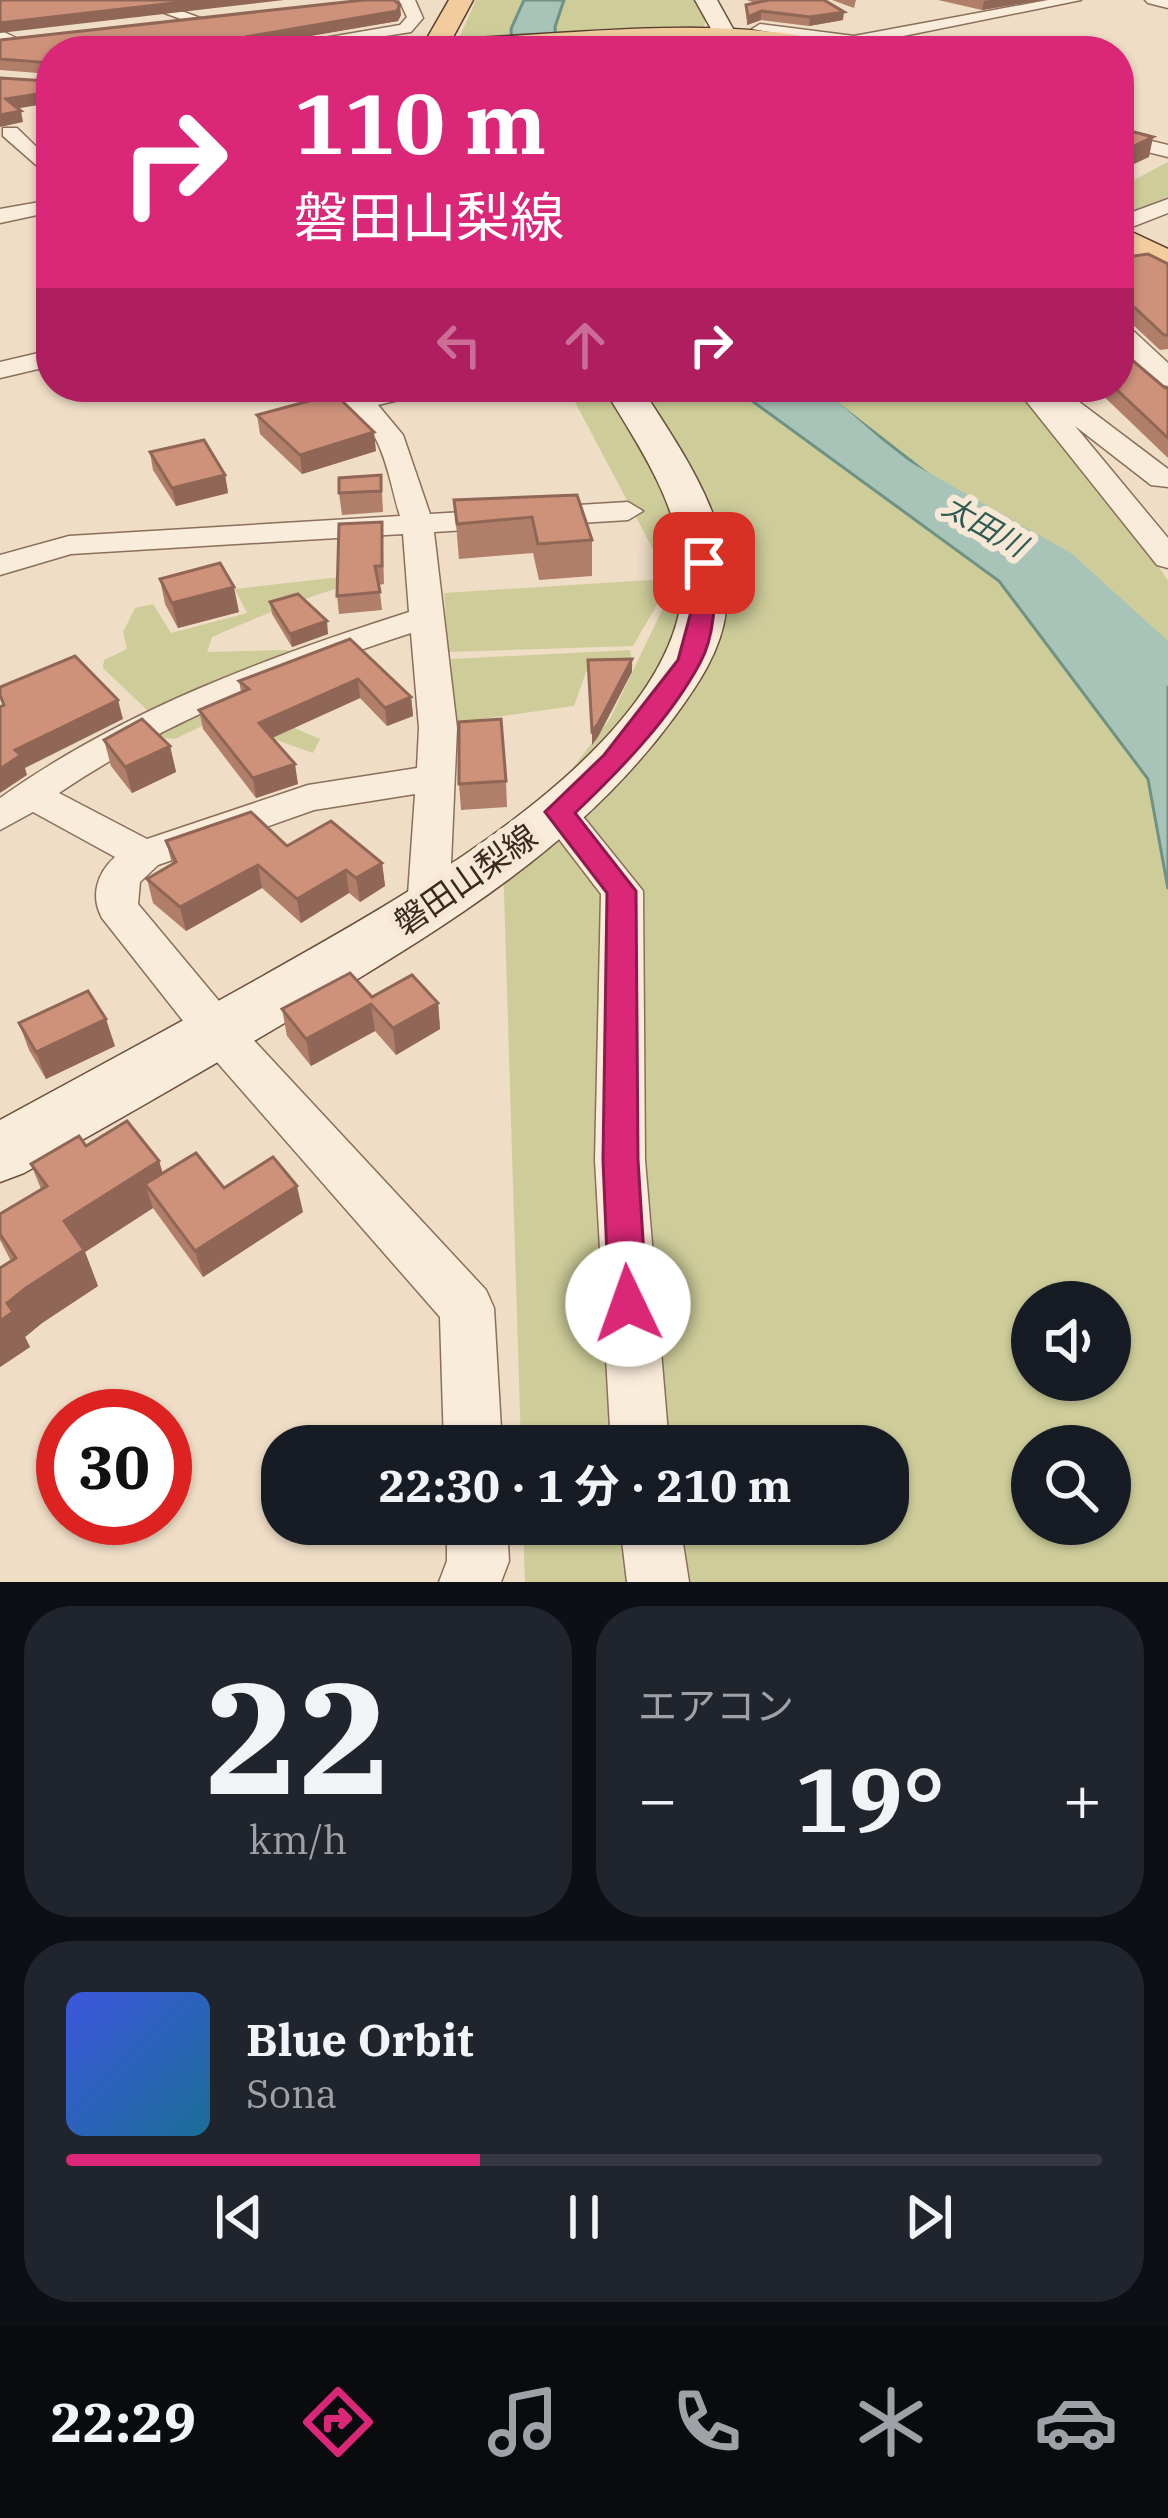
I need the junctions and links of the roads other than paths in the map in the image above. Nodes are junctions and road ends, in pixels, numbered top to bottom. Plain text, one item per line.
1 (137, 0) edge
2 (195, 0) edge
3 (407, 0) edge
4 (461, 0) edge
5 (706, 0) edge
6 (1073, 0) edge
7 (1153, 0) edge
8 (1168, 3) edge
9 (161, 15) junction
10 (217, 16) edge
11 (860, 19) dead end
12 (140, 25) edge
13 (760, 29) dead end
14 (197, 36) edge
15 (353, 36) edge
16 (448, 36) edge
17 (715, 36) edge
18 (815, 36) edge
19 (889, 36) edge
20 (933, 36) edge
21 (34, 37) edge
22 (4, 38) edge
23 (14, 131) edge
24 (1134, 143) edge
25 (1168, 151) edge
26 (36, 155) edge
27 (1168, 205) edge
28 (36, 209) edge
29 (0, 216) edge
30 (1134, 219) edge
31 (1134, 346) edge
32 (36, 362) edge
33 (0, 370) edge
34 (1168, 378) edge
35 (326, 402) edge
36 (354, 402) edge
37 (632, 402) edge
38 (1040, 402) edge
39 (1061, 402) edge
40 (350, 403) junction
41 (1168, 478) edge
42 (628, 511) dead end
43 (417, 522) junction
44 (1166, 554) edge
45 (0, 565) edge
46 (427, 617) junction
47 (436, 778) junction
48 (15, 805) edge
49 (559, 812) junction
50 (144, 855) junction
51 (428, 909) junction
52 (218, 1032) junction
53 (0, 1153) edge
54 (472, 1425) edge
55 (639, 1425) edge
56 (478, 1545) edge
57 (653, 1545) edge
58 (470, 1582) edge
59 (658, 1582) edge

1 - 9 street
2 - 9 street
3 - 15 street
4 - 16 main road
5 - 17 main road
6 - 20 street
7 - 8 street
9 - 10 street
9 - 12 street
9 - 14 street
11 - 19 street
13 - 18 street
21 - 22 street
23 - 26 street
24 - 25 street
27 - 30 street
28 - 29 street
31 - 34 street
32 - 33 street
35 - 40 street
36 - 40 street
37 - 49 main road, 磐田山梨線
38 - 44 street
39 - 41 street
40 - 43 street
42 - 43 street
43 - 45 street
43 - 46 street
46 - 47 street
46 - 48 street
47 - 50 street
47 - 51 street
48 - 50 street
49 - 51 main road, 磐田山梨線
49 - 55 street
50 - 52 street
51 - 52 main road, 磐田山梨線
52 - 53 main road, 磐田山梨線
52 - 54 street
56 - 58 street
57 - 59 street

